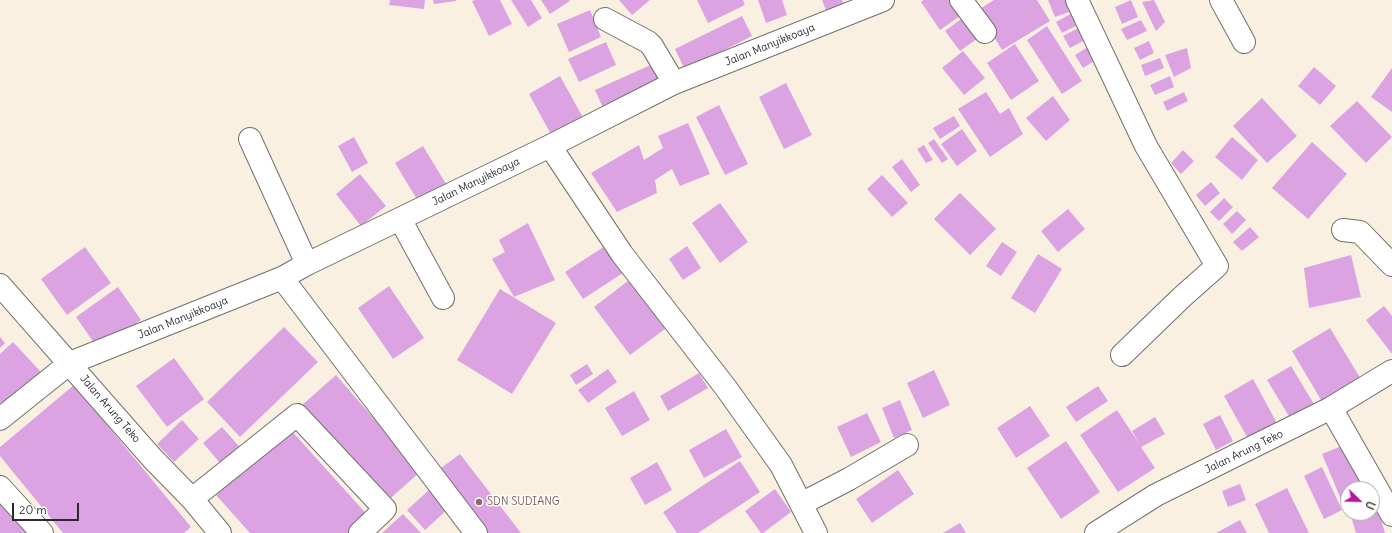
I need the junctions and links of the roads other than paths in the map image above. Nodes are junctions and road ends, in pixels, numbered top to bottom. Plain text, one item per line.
1 (883, 0) edge
2 (961, 0) edge
3 (1077, 0) edge
4 (1221, 0) edge
5 (605, 19) dead end
6 (984, 32) dead end
7 (1244, 42) dead end
8 (674, 83) junction
9 (250, 139) dead end
10 (550, 146) junction
11 (400, 219) junction
12 (1343, 230) dead end
13 (307, 264) junction
14 (1392, 266) edge
15 (282, 278) junction
16 (0, 285) edge
17 (443, 298) dead end
18 (1122, 355) dead end
19 (70, 363) junction
20 (1392, 371) edge
21 (1331, 408) junction
22 (0, 419) edge
23 (907, 445) dead end
24 (0, 486) edge
25 (192, 500) junction
26 (801, 504) junction
27 (1392, 515) edge
28 (42, 533) edge
29 (220, 533) edge
30 (360, 533) edge
31 (476, 533) edge
32 (816, 533) edge
33 (1096, 533) edge

1 - 8 street, Jalan Manyikkoaya
2 - 6 street
3 - 18 street
4 - 7 street
5 - 8 street
8 - 10 street, Jalan Manyikkoaya
9 - 13 street
10 - 11 street, Jalan Manyikkoaya
10 - 26 street
11 - 13 street, Jalan Manyikkoaya
11 - 17 street
12 - 14 street
13 - 15 street, Jalan Manyikkoaya
15 - 19 street, Jalan Manyikkoaya
15 - 31 street
16 - 19 street, Jalan Arung Teko
19 - 22 street, Jalan Manyikkoaya
19 - 25 street, Jalan Arung Teko
20 - 21 street, Jalan Arung Teko
21 - 27 street
21 - 33 street, Jalan Arung Teko
23 - 26 street
24 - 28 street
25 - 29 street, Jalan Arung Teko
25 - 30 street
26 - 32 street

